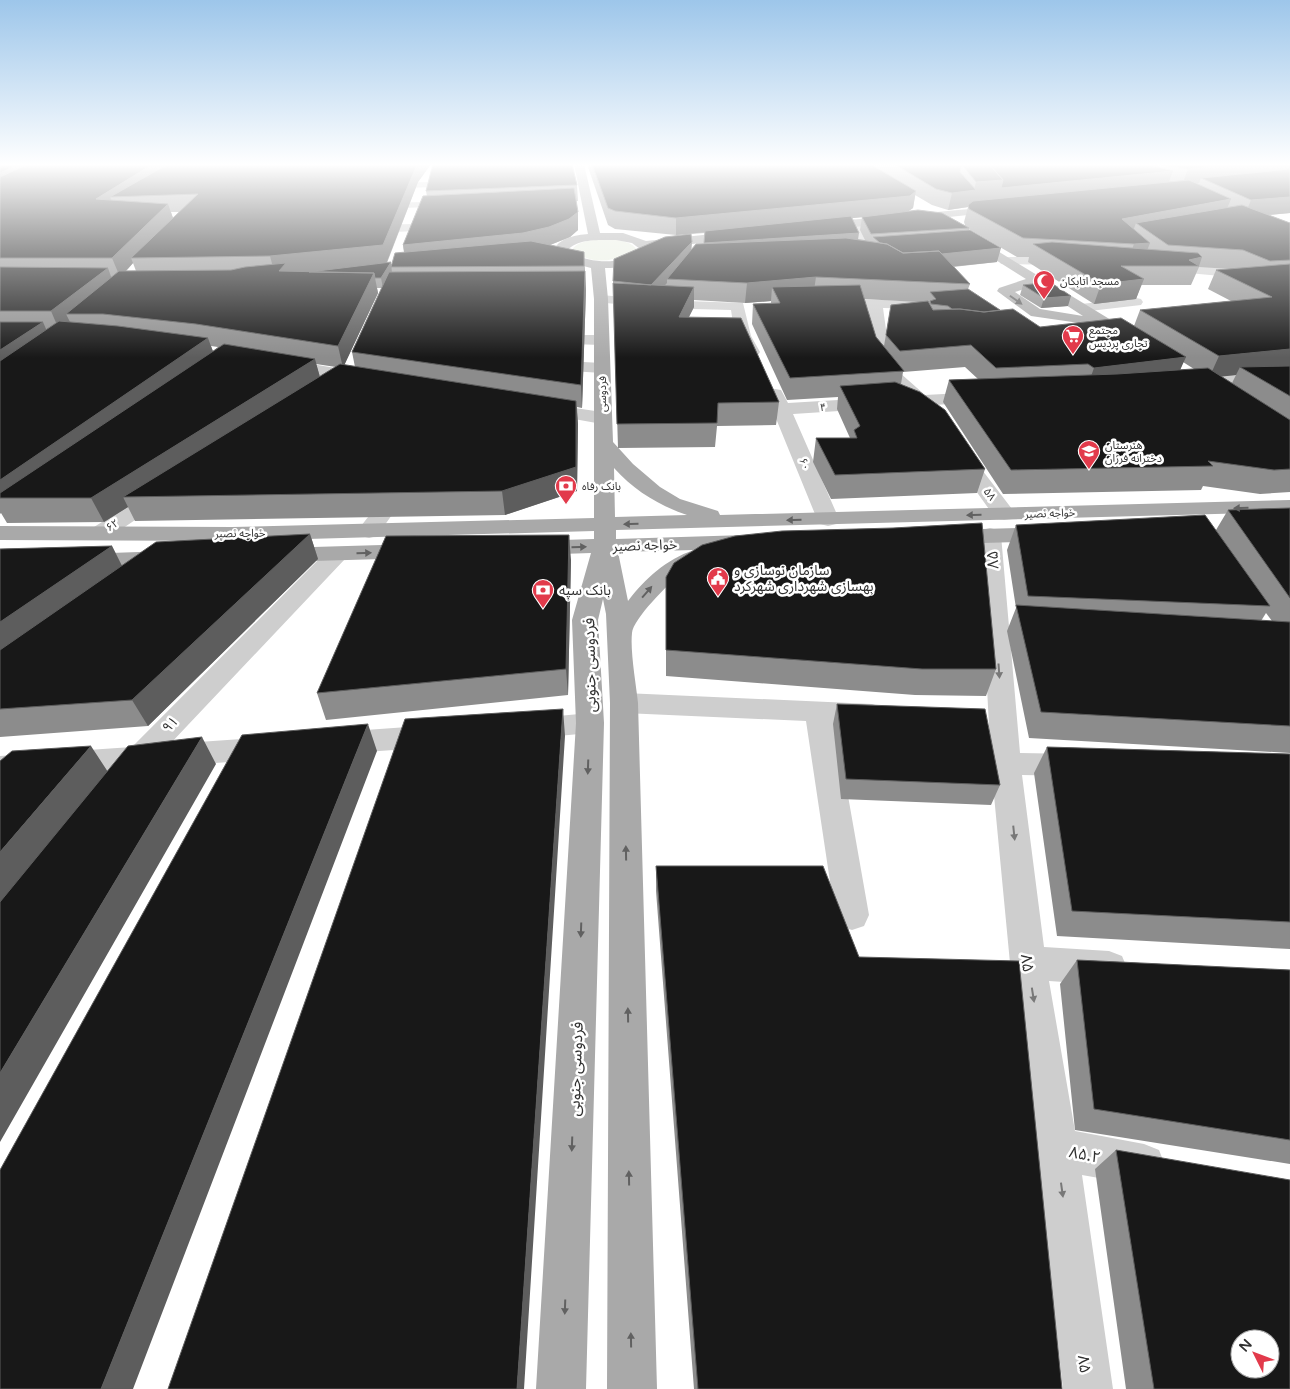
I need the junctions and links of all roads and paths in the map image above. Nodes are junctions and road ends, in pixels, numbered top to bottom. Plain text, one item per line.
1 (369, 229) edge
2 (415, 229) edge
3 (593, 229) edge
4 (857, 229) edge
5 (954, 229) edge
6 (749, 234) edge
7 (595, 237) junction
8 (692, 240) junction
9 (644, 245) junction
10 (848, 251) edge
11 (701, 253) edge
12 (1006, 261) junction
13 (1084, 262) edge
14 (598, 264) junction
15 (1154, 265) edge
16 (1037, 280) junction
17 (1290, 285) edge
18 (669, 290) edge
19 (601, 298) junction
20 (1136, 302) edge
21 (838, 303) edge
22 (875, 303) junction
23 (657, 304) junction
24 (935, 306) edge
25 (1081, 308) junction
26 (1106, 323) junction
27 (545, 340) edge
28 (601, 340) junction
29 (1147, 349) edge
30 (274, 356) edge
31 (359, 358) edge
32 (543, 365) edge
33 (602, 368) junction
34 (350, 376) junction
35 (1178, 378) edge
36 (1288, 379) edge
37 (378, 381) edge
38 (1199, 382) junction
39 (324, 388) edge
40 (1218, 394) edge
41 (998, 396) edge
42 (922, 401) junction
43 (527, 406) edge
44 (783, 409) junction
45 (602, 418) junction
46 (603, 442) junction
47 (409, 478) edge
48 (176, 484) edge
49 (1290, 506) edge
50 (828, 519) junction
51 (736, 521) junction
52 (3, 523) edge
53 (997, 525) junction
54 (1290, 526) edge
55 (369, 531) junction
56 (1148, 531) edge
57 (102, 532) junction
58 (1069, 533) edge
59 (604, 535) junction
60 (922, 537) edge
61 (508, 549) edge
62 (440, 551) edge
63 (337, 554) junction
64 (258, 556) edge
65 (188, 558) edge
66 (158, 559) junction
67 (59, 561) edge
68 (126, 582) edge
69 (619, 632) junction
70 (624, 703) junction
71 (819, 712) junction
72 (897, 716) edge
73 (590, 724) junction
74 (502, 731) edge
75 (462, 734) edge
76 (404, 739) junction
77 (247, 750) junction
78 (137, 758) junction
79 (1006, 764) junction
80 (30, 765) junction
81 (1104, 766) edge
82 (0, 767) edge
83 (390, 776) edge
84 (120, 781) edge
85 (228, 785) edge
86 (0, 794) edge
87 (852, 915) dead end
88 (1028, 963) junction
89 (1144, 970) edge
90 (1057, 1149) junction
91 (1183, 1172) edge
92 (562, 1389) edge
93 (632, 1389) edge
94 (1088, 1389) edge

1 - 2 street
3 - 7 main road
4 - 10 street
5 - 12 main road
6 - 8 main road
7 - 9 main road
7 - 14 main road
8 - 9 main road
8 - 11 street
9 - 14 main road
12 - 13 street
12 - 16 main road
14 - 19 main road, فردوسی
15 - 17 street
16 - 25 main road
16 -> 26 main road
18 - 23 street
19 - 23 street
19 - 28 main road, فردوسی
20 - 25 street
21 - 22 street
22 - 24 street
22 - 42 street, ۵۸
23 - 44 street
25 - 26 main road
26 - 29 main road
27 - 28 street
28 - 33 main road, فردوسی
30 - 34 street
31 - 34 street
32 - 33 street
33 - 45 main road, فردوسی
34 - 37 street
34 - 39 street
35 - 38 street
36 - 38 street
38 - 40 main road
41 - 42 street, ۴
42 - 44 street, ۴
42 - 53 street, ۵۸
43 - 45 street
44 - 50 street, ۶۰
45 - 46 main road, فردوسی
46 - 51 main road
46 - 59 main road, فردوسی
47 - 55 street
48 - 57 street, ۶۲
49 -> 53 main road, خواجه نصیر
50 -> 51 main road, خواجه نصیر
53 -> 50 main road, خواجه نصیر
51 -> 59 main road, خواجه نصیر
52 - 57 main road, خواجه نصیر
53 - 58 main road, خواجه نصیر
53 - 60 main road, خواجه نصیر
53 -> 79 street, ۸۵
54 - 56 main road
55 - 57 main road, خواجه نصیر
55 - 59 main road, خواجه نصیر
61 -> 59 main road, خواجه نصیر
59 - 69 main road
69 -> 59 main road, خواجه نصیر
59 - 73 main road, فردوسی جنوبی
63 -> 62 main road, خواجه نصیر
63 - 64 main road, خواجه نصیر
63 - 78 street, ۹۱
65 - 66 main road
66 - 67 main road
66 - 68 street
69 - 70 main road
70 - 71 street
93 -> 70 main road
71 - 72 street
71 - 87 street
73 - 74 street
73 -> 92 main road, فردوسی جنوبی
75 - 76 street
76 - 77 street
76 - 83 street
77 - 78 street
77 - 85 street
78 - 80 street
78 - 84 street, ۹۱
79 - 81 street
79 -> 88 street, ۸۵
80 - 82 street
80 - 86 street
88 - 89 street
88 -> 90 street, ۸۵
90 - 91 street, ۸۵.۲
90 -> 94 street, ۸۵

